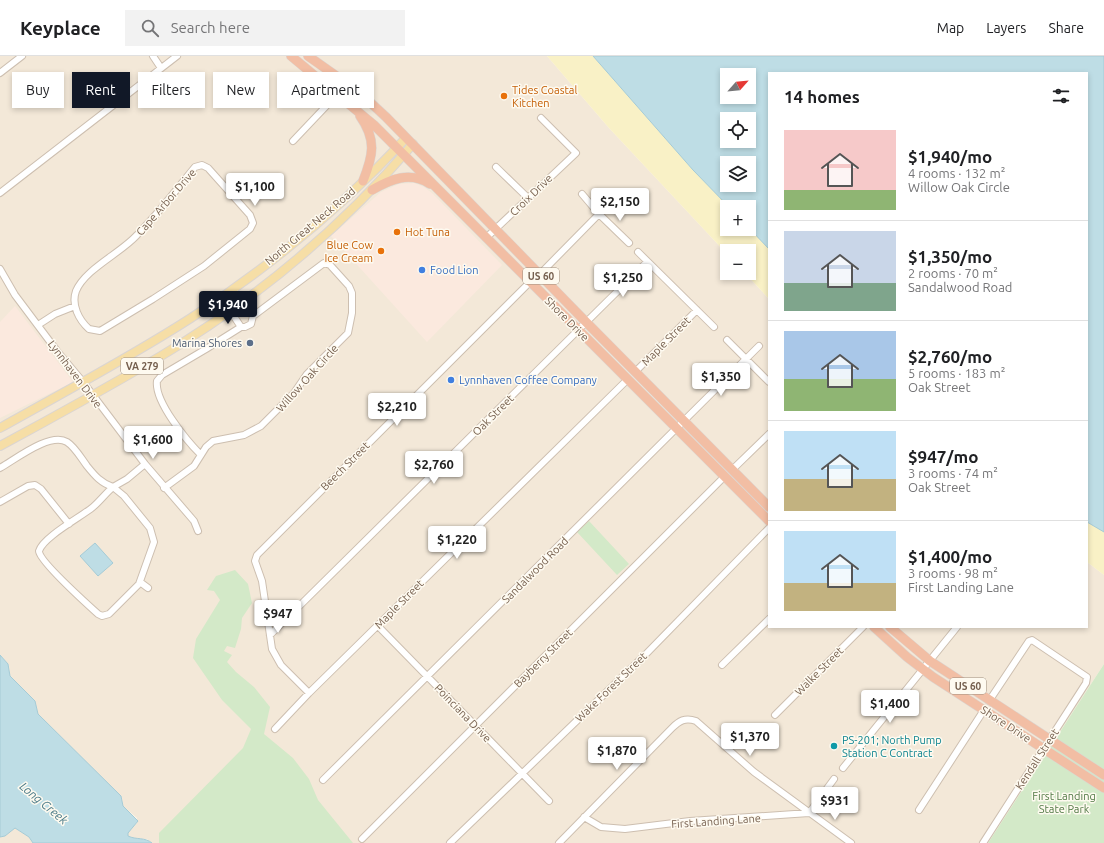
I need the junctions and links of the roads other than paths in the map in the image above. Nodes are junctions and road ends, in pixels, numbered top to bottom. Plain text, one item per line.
1 (22, 56) edge
2 (153, 56) edge
3 (177, 56) edge
4 (291, 56) edge
5 (308, 56) edge
6 (161, 68) junction
7 (311, 72) edge
8 (331, 72) edge
9 (0, 73) edge
10 (374, 107) edge
11 (325, 108) edge
12 (354, 108) edge
13 (355, 108) edge
14 (541, 118) dead end
15 (293, 141) dead end
16 (409, 141) junction
17 (397, 147) junction
18 (404, 154) junction
19 (496, 167) dead end
20 (363, 181) junction
21 (372, 190) junction
22 (441, 191) junction
23 (0, 193) edge
24 (582, 194) dead end
25 (528, 198) junction
26 (599, 214) junction
27 (496, 229) junction
28 (486, 238) junction
29 (629, 243) dead end
30 (638, 252) dead end
31 (647, 262) junction
32 (0, 269) edge
33 (539, 275) junction
34 (530, 282) junction
35 (233, 289) junction
36 (222, 297) junction
37 (242, 301) junction
38 (75, 306) junction
39 (230, 310) junction
40 (697, 310) junction
41 (253, 316) junction
42 (586, 322) junction
43 (38, 325) junction
44 (241, 327) junction
45 (714, 328) dead end
46 (578, 330) junction
47 (727, 340) dead end
48 (758, 346) dead end
49 (746, 359) junction
50 (635, 372) junction
51 (627, 380) junction
52 (768, 381) edge
53 (84, 382) junction
54 (93, 394) junction
55 (684, 421) junction
56 (0, 428) edge
57 (676, 429) junction
58 (768, 435) edge
59 (0, 446) edge
60 (201, 455) junction
61 (145, 464) junction
62 (0, 468) edge
63 (732, 470) junction
64 (724, 477) junction
65 (113, 487) junction
66 (164, 488) junction
67 (0, 502) edge
68 (768, 506) edge
69 (768, 520) edge
70 (68, 524) junction
71 (768, 529) edge
72 (198, 531) dead end
73 (140, 582) junction
74 (148, 588) dead end
75 (768, 620) edge
76 (377, 625) junction
77 (862, 628) edge
78 (875, 628) edge
79 (891, 628) edge
80 (956, 628) edge
81 (270, 635) junction
82 (930, 661) junction
83 (722, 665) dead end
84 (923, 669) junction
85 (428, 677) junction
86 (309, 693) junction
87 (989, 701) junction
88 (984, 710) junction
89 (775, 715) dead end
90 (476, 726) junction
91 (275, 729) dead end
92 (1049, 740) junction
93 (1044, 749) junction
94 (843, 768) dead end
95 (522, 773) junction
96 (1104, 775) edge
97 (834, 779) dead end
98 (323, 780) dead end
99 (1104, 788) edge
100 (550, 801) dead end
101 (919, 810) dead end
102 (809, 813) junction
103 (584, 817) junction
104 (362, 839) dead end
105 (450, 843) edge
106 (559, 843) edge
107 (850, 843) edge
108 (983, 843) edge

1 - 9 street
2 - 6 street
3 - 6 street
4 - 7 highway, Shore Drive / US 60
5 - 8 highway, Shore Drive / US 60
6 - 23 street
10 - 16 highway, Shore Drive / US 60
11 - 15 street
12 - 20 highway
13 - 17 highway, Shore Drive / US 60
14 - 25 street, Croix Drive
16 - 17 main road, North Great Neck Road / VA 279
16 - 18 main road, North Great Neck Road / VA 279
16 - 27 highway, Shore Drive / US 60
17 - 18 highway, Shore Drive / US 60
17 - 20 main road, North Great Neck Road / VA 279
18 - 21 main road, North Great Neck Road / VA 279
18 - 22 highway, Shore Drive / US 60
19 - 25 street
20 - 35 main road, North Great Neck Road / VA 279
21 - 22 highway
21 - 37 main road, North Great Neck Road / VA 279
22 - 28 highway, Shore Drive / US 60
24 - 26 street
25 - 27 street, Croix Drive
26 - 29 street
26 - 33 street
27 - 28 street, Croix Drive
27 - 33 highway, Shore Drive / US 60
28 - 34 highway, Shore Drive / US 60
30 - 31 street
31 - 40 street
31 - 42 street, Oak Street
32 - 43 street, Lynnhaven Drive
33 - 42 highway, Shore Drive / US 60
34 - 46 highway, Shore Drive / US 60
34 - 81 street, Beech Street
35 - 36 main road, North Great Neck Road / VA 279
35 - 37 street
36 - 39 street
36 - 53 main road, North Great Neck Road / VA 279
37 - 39 main road, North Great Neck Road / VA 279
37 - 41 street
38 - 38 street, Cape Arbor Drive
38 - 43 street
39 - 44 street
39 - 54 main road, North Great Neck Road / VA 279
40 - 45 street
40 - 50 street, Maple Street
41 - 44 street, Willow Oak Circle
41 - 60 street, Willow Oak Circle
42 - 46 street, Oak Street
42 - 50 highway, Shore Drive / US 60
43 - 53 street, Lynnhaven Drive
44 - 60 street, Willow Oak Circle
46 - 51 highway, Shore Drive / US 60
46 - 81 street, Oak Street
47 - 49 street
48 - 49 street, Sandalwood Road
49 - 52 street
49 - 55 street, Sandalwood Road
50 - 55 highway, Shore Drive / US 60
51 - 57 highway, Shore Drive / US 60
51 - 76 street, Maple Street
53 - 54 street, Lynnhaven Drive
53 - 56 main road, North Great Neck Road / VA 279
54 - 59 main road, North Great Neck Road / VA 279
54 - 61 street, Lynnhaven Drive
55 - 57 street, Sandalwood Road
55 - 63 highway, Shore Drive / US 60
57 - 64 highway, Shore Drive / US 60
57 - 85 street, Sandalwood Road
58 - 63 street
60 - 66 street, Willow Oak Circle
61 - 65 street
61 - 66 street, Lynnhaven Drive
62 - 65 street
63 - 68 highway, Shore Drive / US 60
64 - 69 highway, Shore Drive / US 60
64 - 90 street, Bayberry Street
65 - 70 street
65 - 73 street
66 - 72 street, Lynnhaven Drive
67 - 70 street
70 - 73 street
71 - 95 street, Wake Forest Street
73 - 74 street
75 - 83 street
76 - 85 street, Poinciana Drive
76 - 86 street, Maple Street
77 - 89 street, Walke Street
78 - 84 highway, Shore Drive / US 60
79 - 82 highway, Shore Drive / US 60
80 - 82 street
81 - 86 street
82 - 84 street
82 - 87 highway, Shore Drive / US 60
84 - 88 highway, Shore Drive / US 60
84 - 94 street
85 - 90 street, Poinciana Drive
85 - 98 street, Sandalwood Road
86 - 91 street, Maple Street
87 - 92 highway, Shore Drive / US 60
87 - 92 street, Kendall Street
88 - 93 highway, Shore Drive / US 60
88 - 101 street
90 - 95 street, Poinciana Drive
90 - 104 street, Bayberry Street
92 - 93 street, Kendall Street
92 - 96 highway, Shore Drive / US 60
93 - 99 highway, Shore Drive / US 60
93 - 108 street, Kendall Street
95 - 100 street, Poinciana Drive
95 - 105 street, Wake Forest Street
97 - 102 street
102 - 103 street, First Landing Lane
102 - 103 street
102 - 107 street
103 - 106 street

